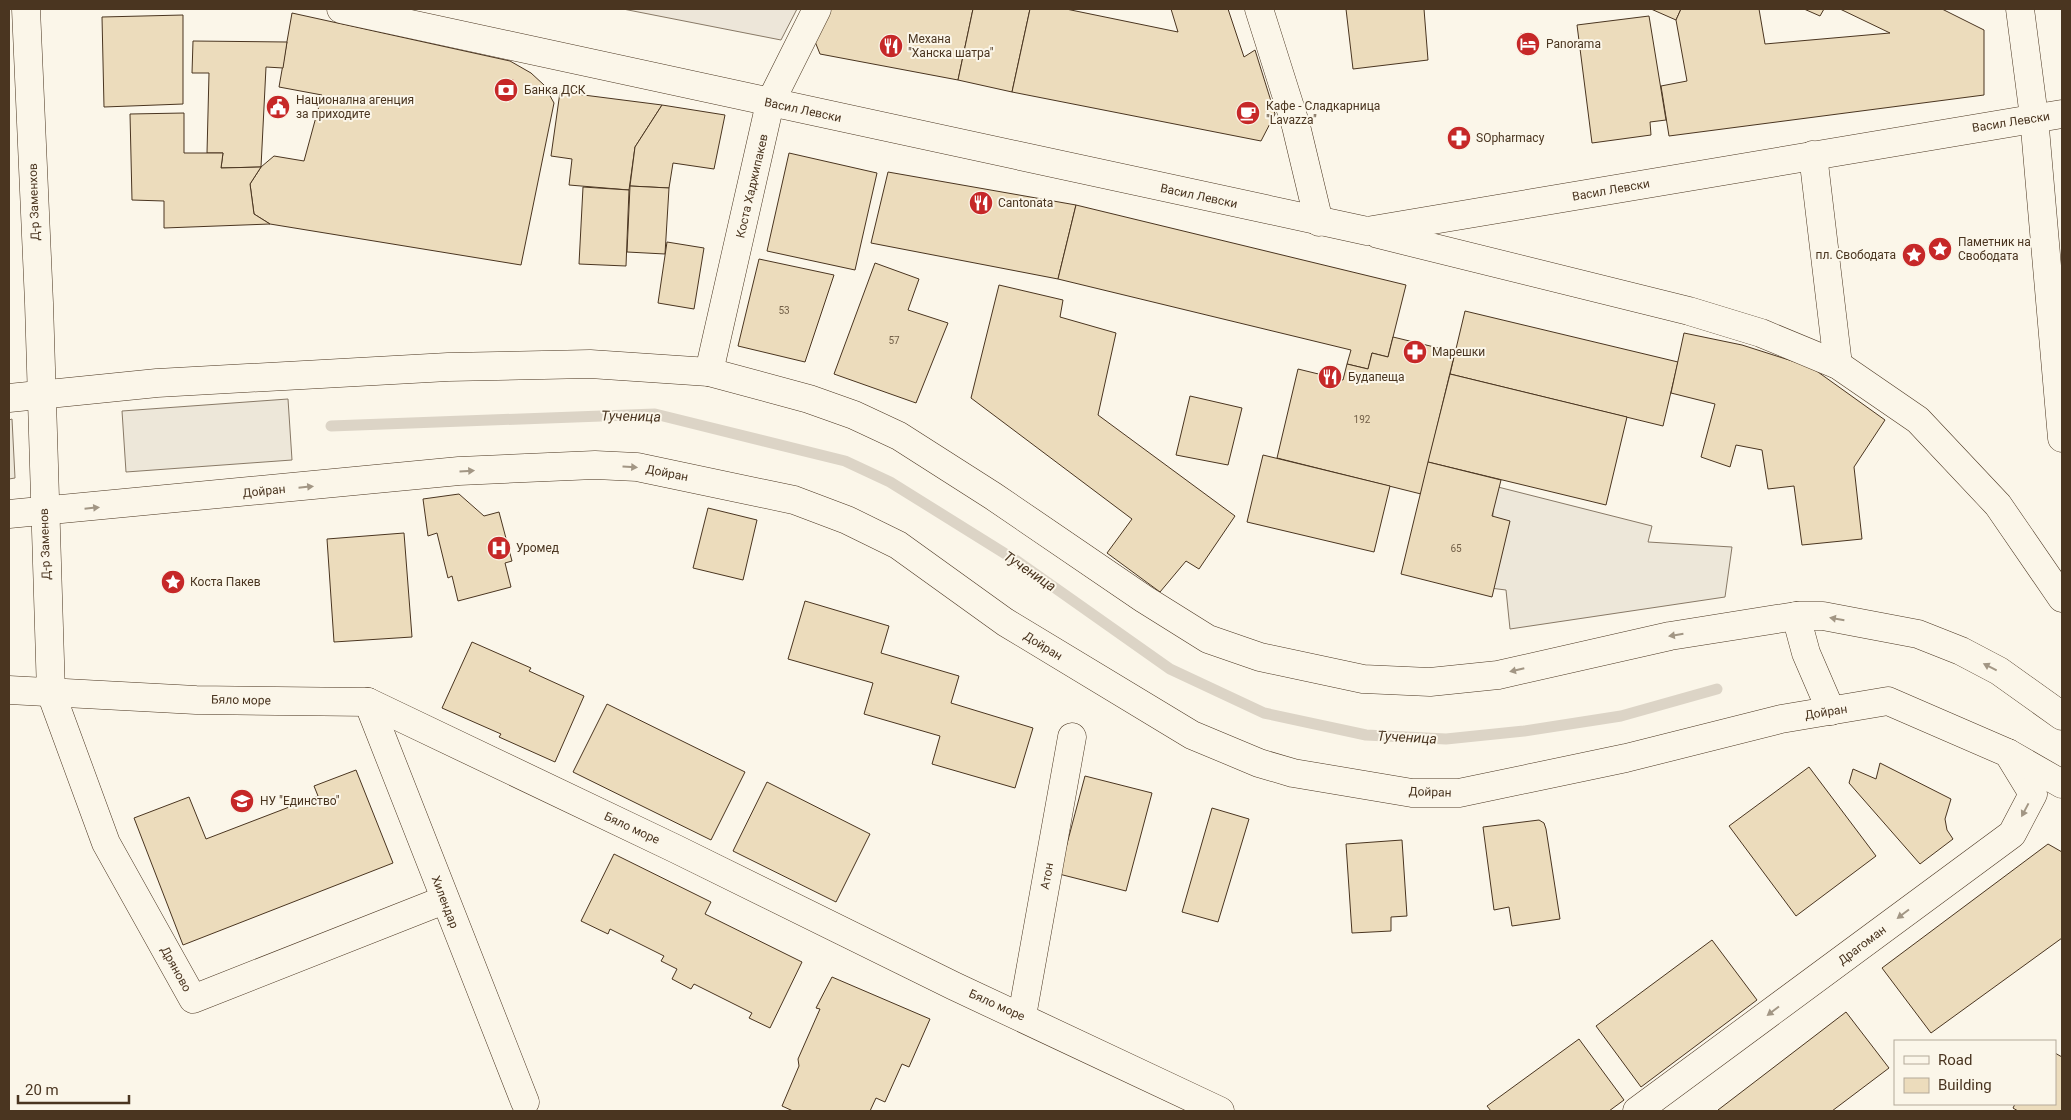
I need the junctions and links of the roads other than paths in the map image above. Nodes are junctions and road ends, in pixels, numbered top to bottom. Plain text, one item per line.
1 (26, 9) edge
2 (341, 9) edge
3 (817, 9) edge
4 (1259, 9) edge
5 (2020, 9) edge
6 (770, 103) junction
7 (2062, 114) edge
8 (2034, 117) junction
9 (1813, 155) junction
10 (1319, 222) junction
11 (1367, 232) junction
12 (1838, 365) junction
13 (709, 372) junction
14 (40, 395) junction
15 (9, 398) edge
16 (2062, 438) edge
17 (43, 512) junction
18 (9, 514) edge
19 (2062, 598) edge
20 (1796, 616) junction
21 (9, 690) edge
22 (50, 693) junction
23 (368, 702) junction
24 (1831, 711) junction
25 (2062, 716) edge
26 (1072, 737) dead end
27 (2008, 753) junction
28 (2062, 784) edge
29 (444, 900) junction
30 (1022, 1016) junction
31 (525, 1102) dead end
32 (1220, 1111) edge
33 (1637, 1111) edge

1 - 14 street, Д-р Заменхов
2 - 6 street, Васил Левски
3 - 6 street, Коста Хаджипакев
4 - 10 street
5 - 8 street
6 - 10 street, Васил Левски
6 - 13 street, Коста Хаджипакев
7 - 8 street, Васил Левски
8 - 9 street, Васил Левски
8 - 16 street
9 - 11 street, Васил Левски
9 - 12 street
10 - 11 street, Васил Левски
11 - 12 street
12 - 19 street
13 - 14 street
20 -> 13 street
14 - 15 street
14 - 17 street, Д-р Заменов
17 - 18 street, Дойран
17 - 22 street, Д-р Заменов
17 -> 24 street, Дойран
20 - 24 street
25 -> 20 street
21 - 22 street, Бяло море
22 - 23 street, Бяло море
22 - 29 street, Дряново
23 - 29 street, Хилендар
23 - 30 street, Бяло море
24 - 27 street, Дойран
26 - 30 street, Атон
27 - 28 street, Дойран
27 -> 33 street, Драгоман
29 - 31 street, Хилендар
30 - 32 street, Бяло море

